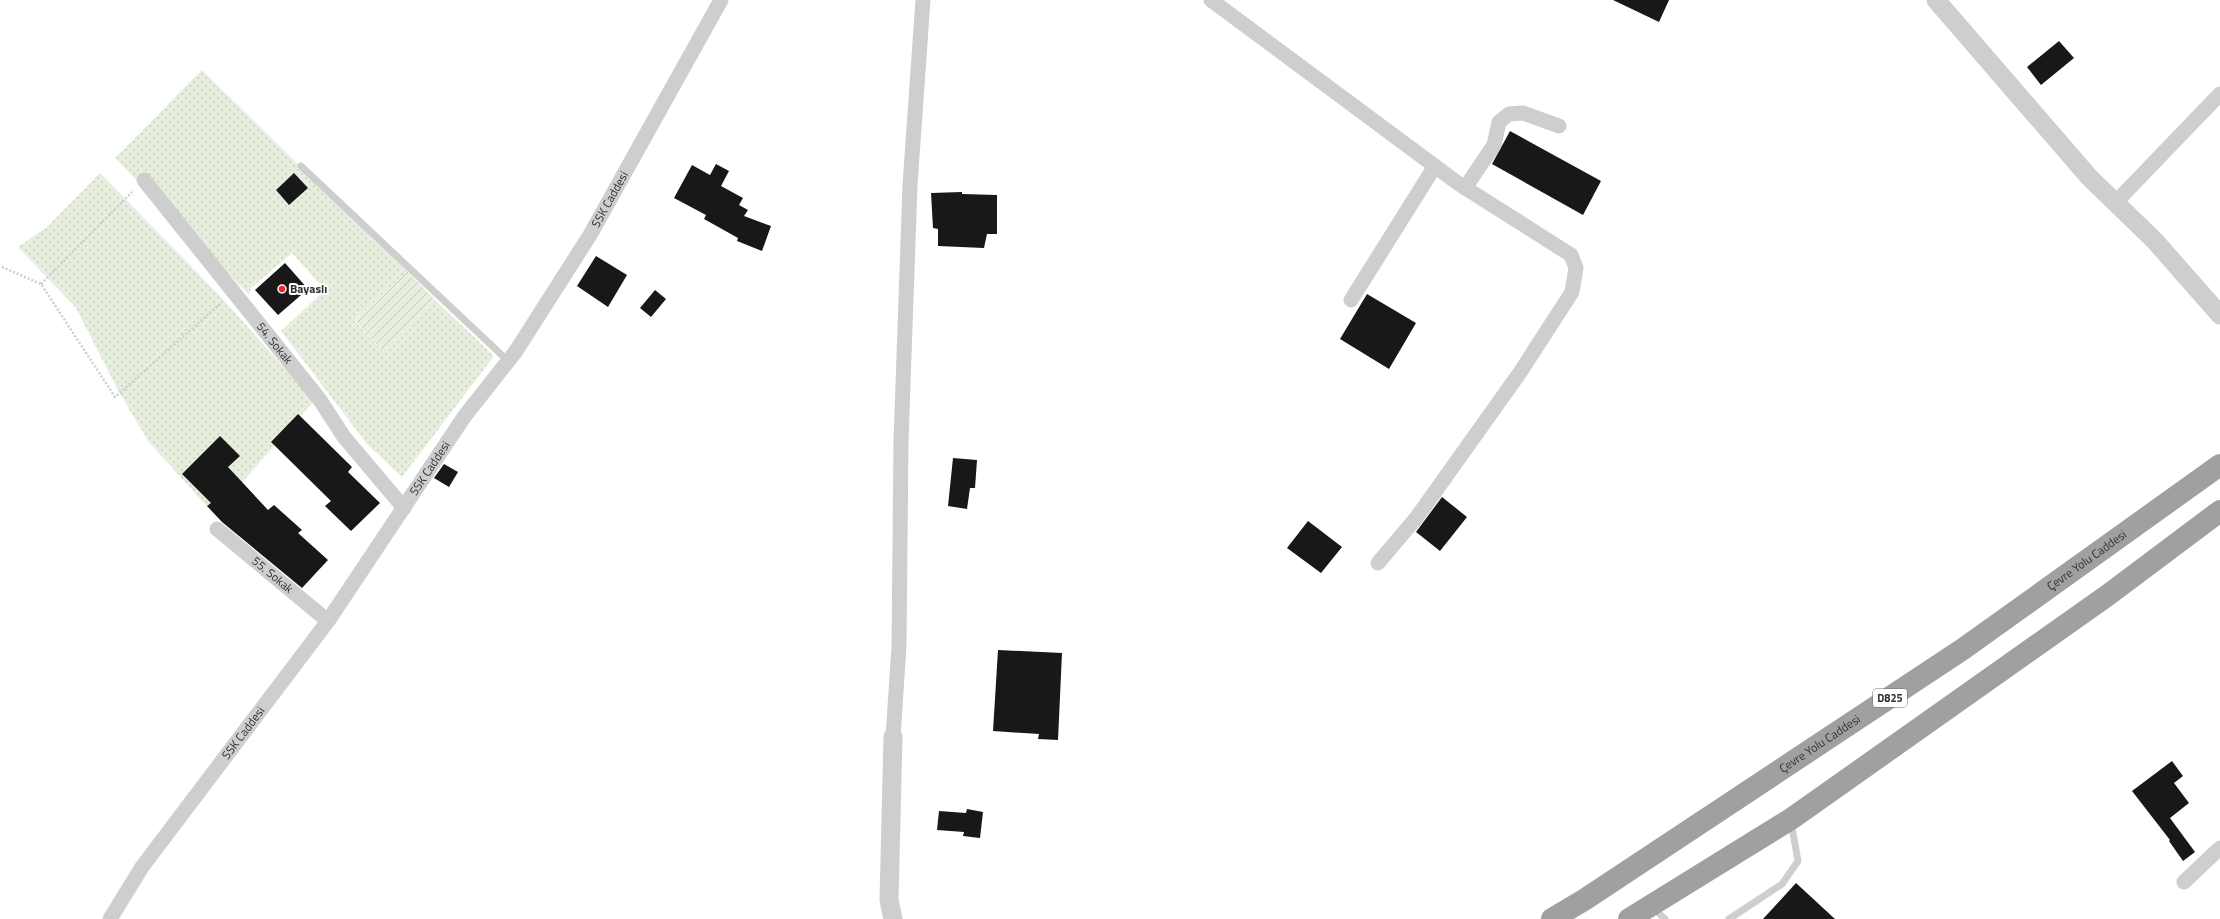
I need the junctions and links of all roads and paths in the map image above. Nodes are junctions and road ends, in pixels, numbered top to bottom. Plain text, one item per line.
1 (721, 0) edge
2 (923, 0) edge
3 (1211, 0) edge
4 (1936, 0) edge
5 (2220, 94) edge
6 (1559, 126) dead end
7 (301, 166) dead end
8 (1435, 166) junction
9 (144, 180) joint
10 (1465, 188) junction
11 (2115, 203) junction
12 (2, 267) dead end
13 (41, 284) junction
14 (233, 292) junction
15 (1351, 300) dead end
16 (2220, 315) edge
17 (508, 361) junction
18 (2220, 465) edge
19 (404, 508) junction
20 (2220, 511) edge
21 (216, 529) dead end
22 (1378, 563) dead end
23 (328, 621) junction
24 (893, 737) joint
25 (1791, 819) junction
26 (2220, 848) edge
27 (2184, 882) dead end
28 (1658, 912) edge
29 (110, 919) edge
30 (893, 919) edge
31 (1552, 919) edge
32 (1629, 919) edge
33 (1729, 919) edge

1 - 17 street, SSK Caddesi
2 - 24 street
3 - 8 street
4 - 11 street
5 - 11 street
6 - 10 street
7 - 17 lane
8 - 10 street
8 - 15 street
9 - 13 path
9 - 14 street, 54. Sokak
10 - 22 street
11 - 16 street
12 - 13 path
13 - 14 path
14 - 19 street, 54. Sokak
17 - 19 street, SSK Caddesi
18 - 31 highway, Çevre Yolu Caddesi / D825
19 - 23 street, SSK Caddesi
20 - 25 highway
21 - 23 street, 55. Sokak
23 - 29 street, SSK Caddesi
24 - 30 street
25 - 28 highway
25 - 33 lane
26 - 27 street
28 - 32 highway

